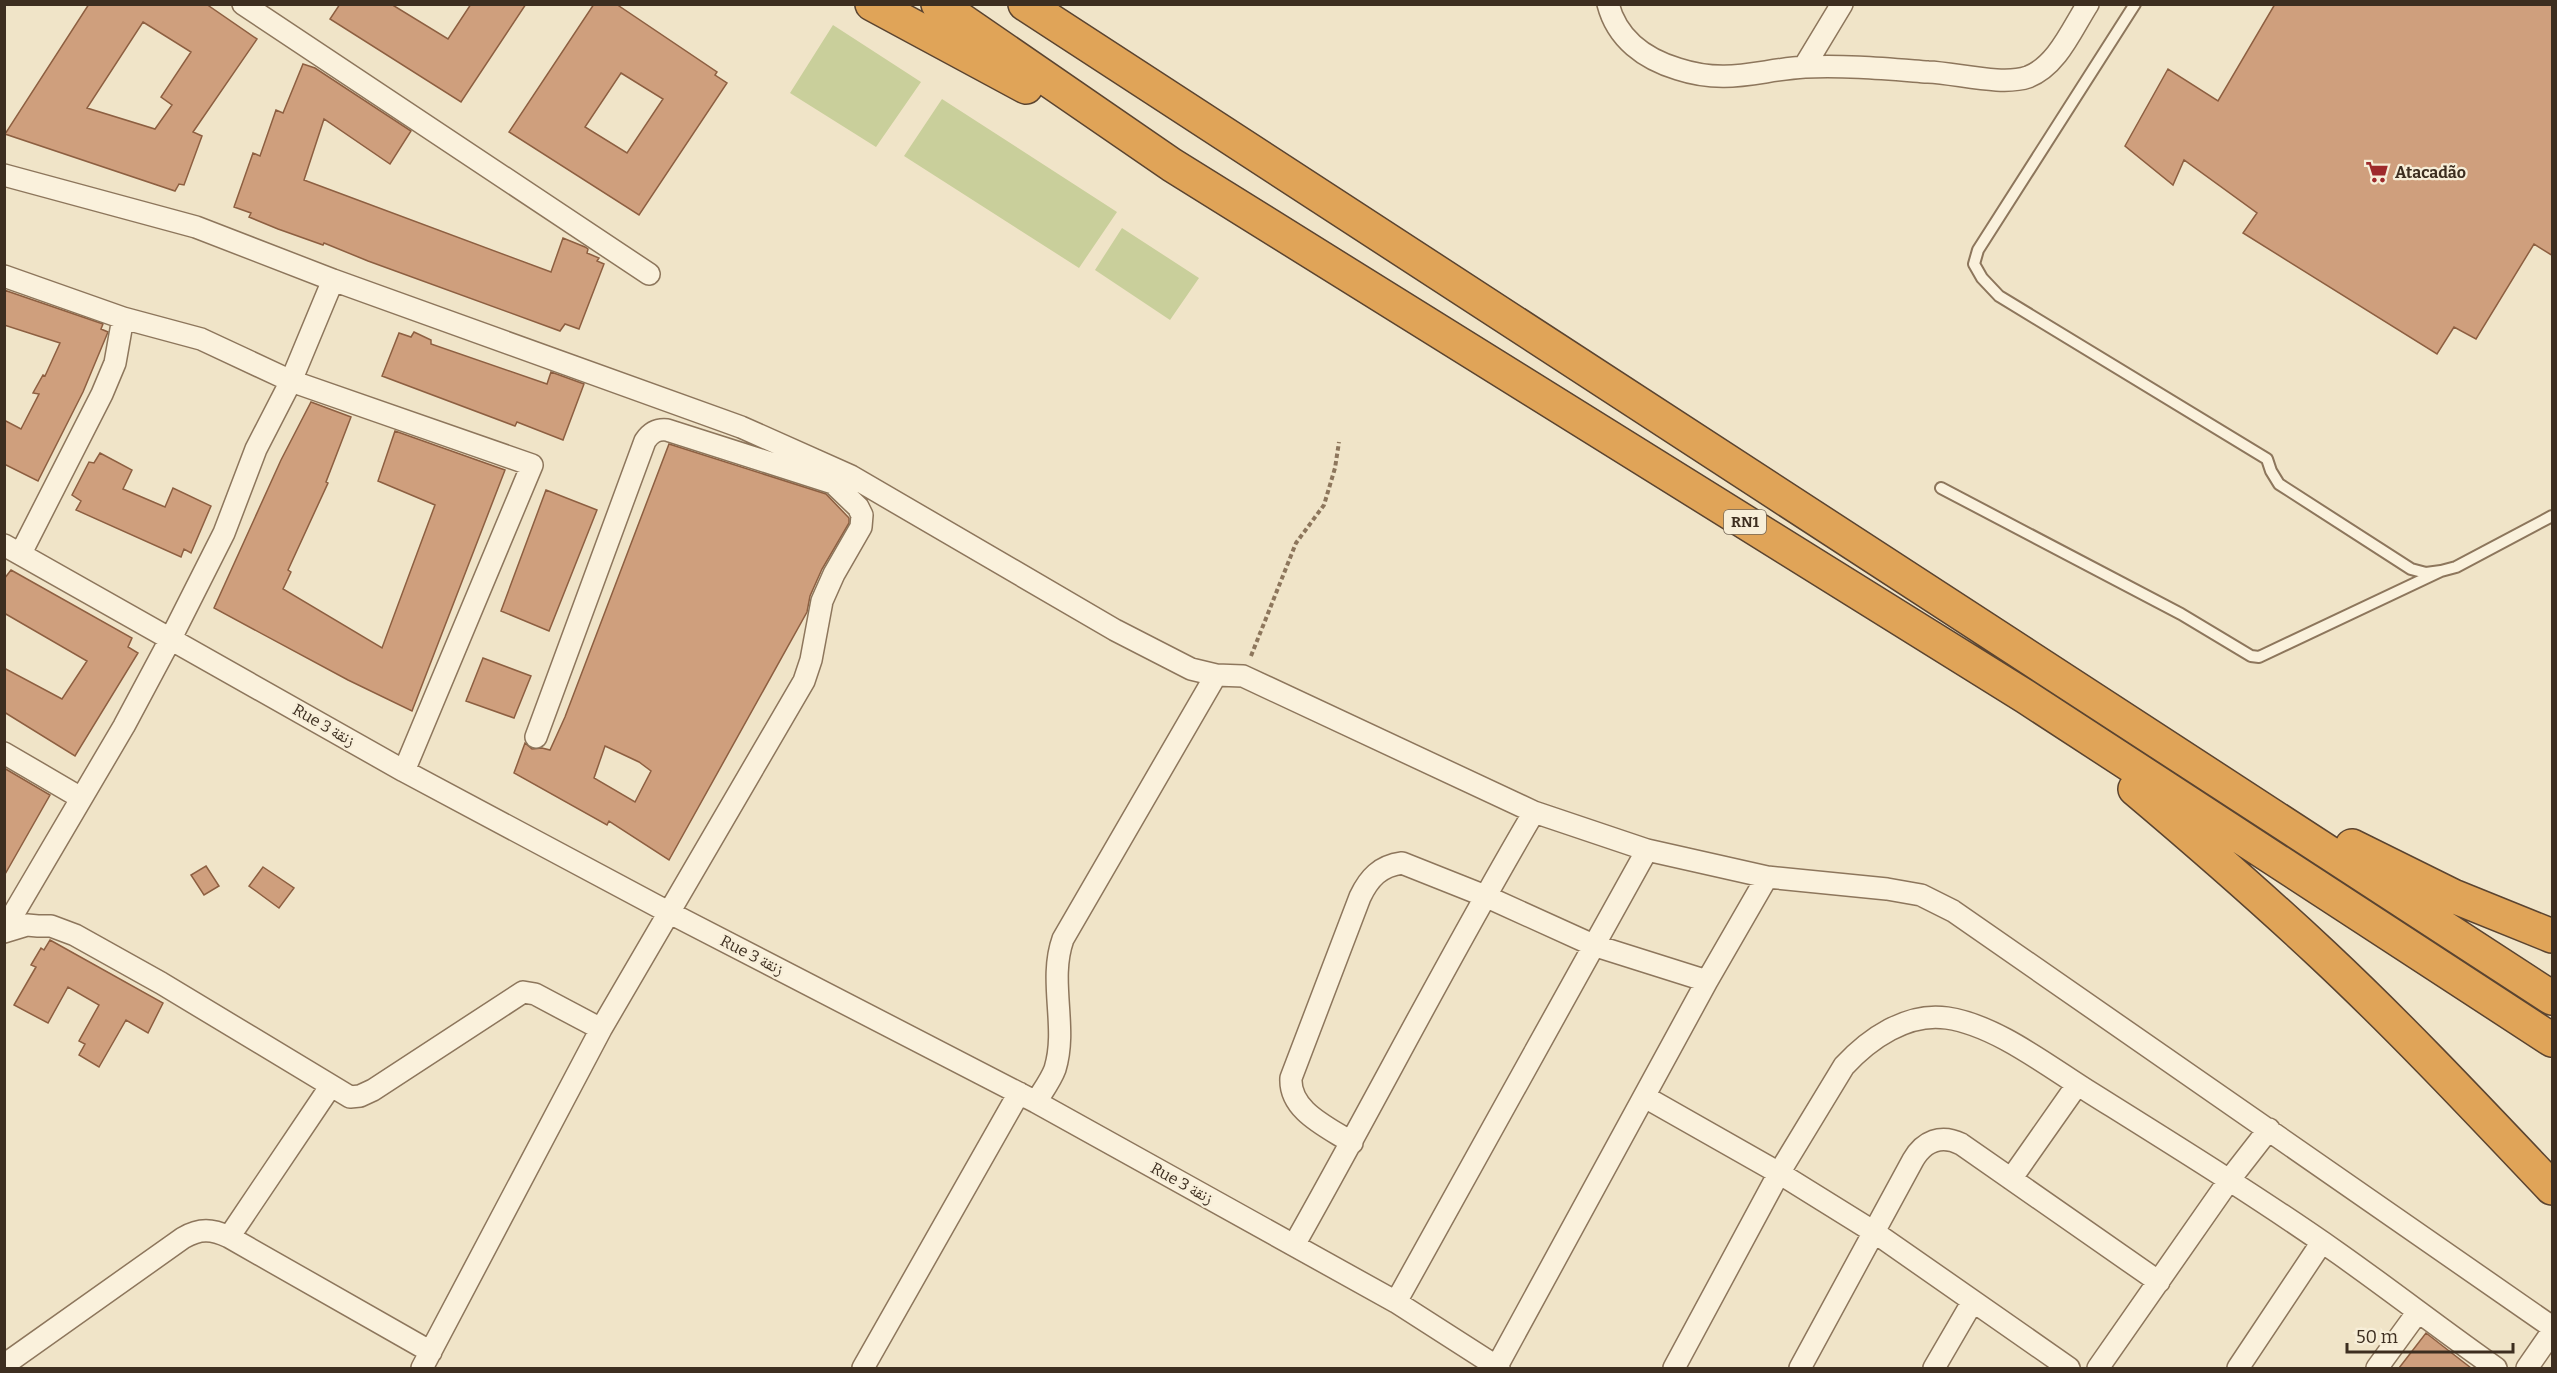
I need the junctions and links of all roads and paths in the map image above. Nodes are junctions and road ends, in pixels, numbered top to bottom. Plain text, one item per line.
1 (243, 4) edge
2 (872, 4) edge
3 (938, 4) edge
4 (1028, 4) edge
5 (1608, 4) edge
6 (1842, 4) edge
7 (2088, 4) edge
8 (2135, 4) edge
9 (1804, 67) junction
10 (1172, 165) junction
11 (4, 176) edge
12 (649, 274) dead end
13 (4, 276) edge
14 (333, 280) junction
15 (123, 318) junction
16 (291, 381) junction
17 (1338, 442) dead end
18 (1941, 488) dead end
19 (2553, 516) edge
20 (13, 549) edge
21 (2441, 572) junction
22 (171, 638) junction
23 (2052, 672) junction
24 (1216, 675) junction
25 (1243, 676) junction
26 (2026, 698) junction
27 (536, 737) dead end
28 (4, 753) edge
29 (404, 771) junction
30 (81, 798) junction
31 (1534, 812) junction
32 (1647, 850) junction
33 (1767, 877) junction
34 (1485, 896) junction
35 (670, 913) junction
36 (4, 931) edge
37 (2553, 936) edge
38 (1593, 945) junction
39 (1707, 981) junction
40 (2553, 998) edge
41 (601, 1029) junction
42 (2553, 1040) edge
43 (2077, 1085) junction
44 (330, 1087) junction
45 (1028, 1097) junction
46 (1645, 1097) junction
47 (2269, 1129) junction
48 (1352, 1143) junction
49 (1779, 1173) junction
50 (2011, 1179) junction
51 (2230, 1179) junction
52 (2553, 1188) edge
53 (1874, 1232) junction
54 (229, 1237) junction
55 (2322, 1242) junction
56 (1294, 1245) junction
57 (2159, 1282) junction
58 (1973, 1300) junction
59 (1396, 1302) junction
60 (2417, 1313) junction
61 (2553, 1330) edge
62 (426, 1360) edge
63 (4, 1365) edge
64 (863, 1368) edge
65 (1497, 1368) edge
66 (1674, 1368) edge
67 (1800, 1368) edge
68 (1934, 1368) edge
69 (2069, 1368) edge
70 (2098, 1368) edge
71 (2238, 1368) edge
72 (2377, 1368) edge
73 (2496, 1368) edge
74 (2527, 1368) edge

1 - 12 street
2 - 10 highway
3 - 10 highway, RN1
4 - 23 highway, RN1
5 - 9 street
6 - 9 street
7 - 9 street
8 - 21 lane
10 - 26 highway, RN1
11 - 14 street
13 - 15 street
14 - 16 street
14 - 24 street
15 - 16 street
15 - 20 street
16 - 22 street
16 - 29 street
17 - 25 path
18 - 21 lane
19 - 21 lane
20 - 22 street, Rue 3 زنقة
22 - 29 street, Rue 3 زنقة
22 - 30 street
23 - 37 highway
23 - 40 highway, RN1
24 - 25 street
24 - 45 street
25 - 31 street
26 - 42 highway, RN1
26 - 52 highway
27 - 35 street
28 - 30 street
29 - 35 street, Rue 3 زنقة
30 - 36 street
31 - 32 street
31 - 34 street
32 - 33 street
32 - 38 street
33 - 39 street
33 - 47 street
34 - 38 street
34 - 48 street
34 - 48 street
35 - 41 street
35 - 45 street, Rue 3 زنقة
36 - 44 street
38 - 39 street
38 - 59 street
39 - 46 street
41 - 44 street
41 - 62 street
43 - 49 street
43 - 50 street
43 - 51 street
44 - 54 street
45 - 56 street, Rue 3 زنقة
45 - 64 street
46 - 49 street
46 - 65 street
47 - 51 street
47 - 61 street
48 - 56 street
49 - 53 street
49 - 66 street
50 - 53 street
50 - 57 street
51 - 55 street
51 - 57 street
53 - 58 street
53 - 67 street
54 - 62 street
54 - 63 street
55 - 60 street
55 - 71 street
56 - 59 street, Rue 3 زنقة
57 - 70 street
58 - 68 street
58 - 69 street
59 - 65 street, Rue 3 زنقة
60 - 72 street
60 - 73 street
61 - 74 street

